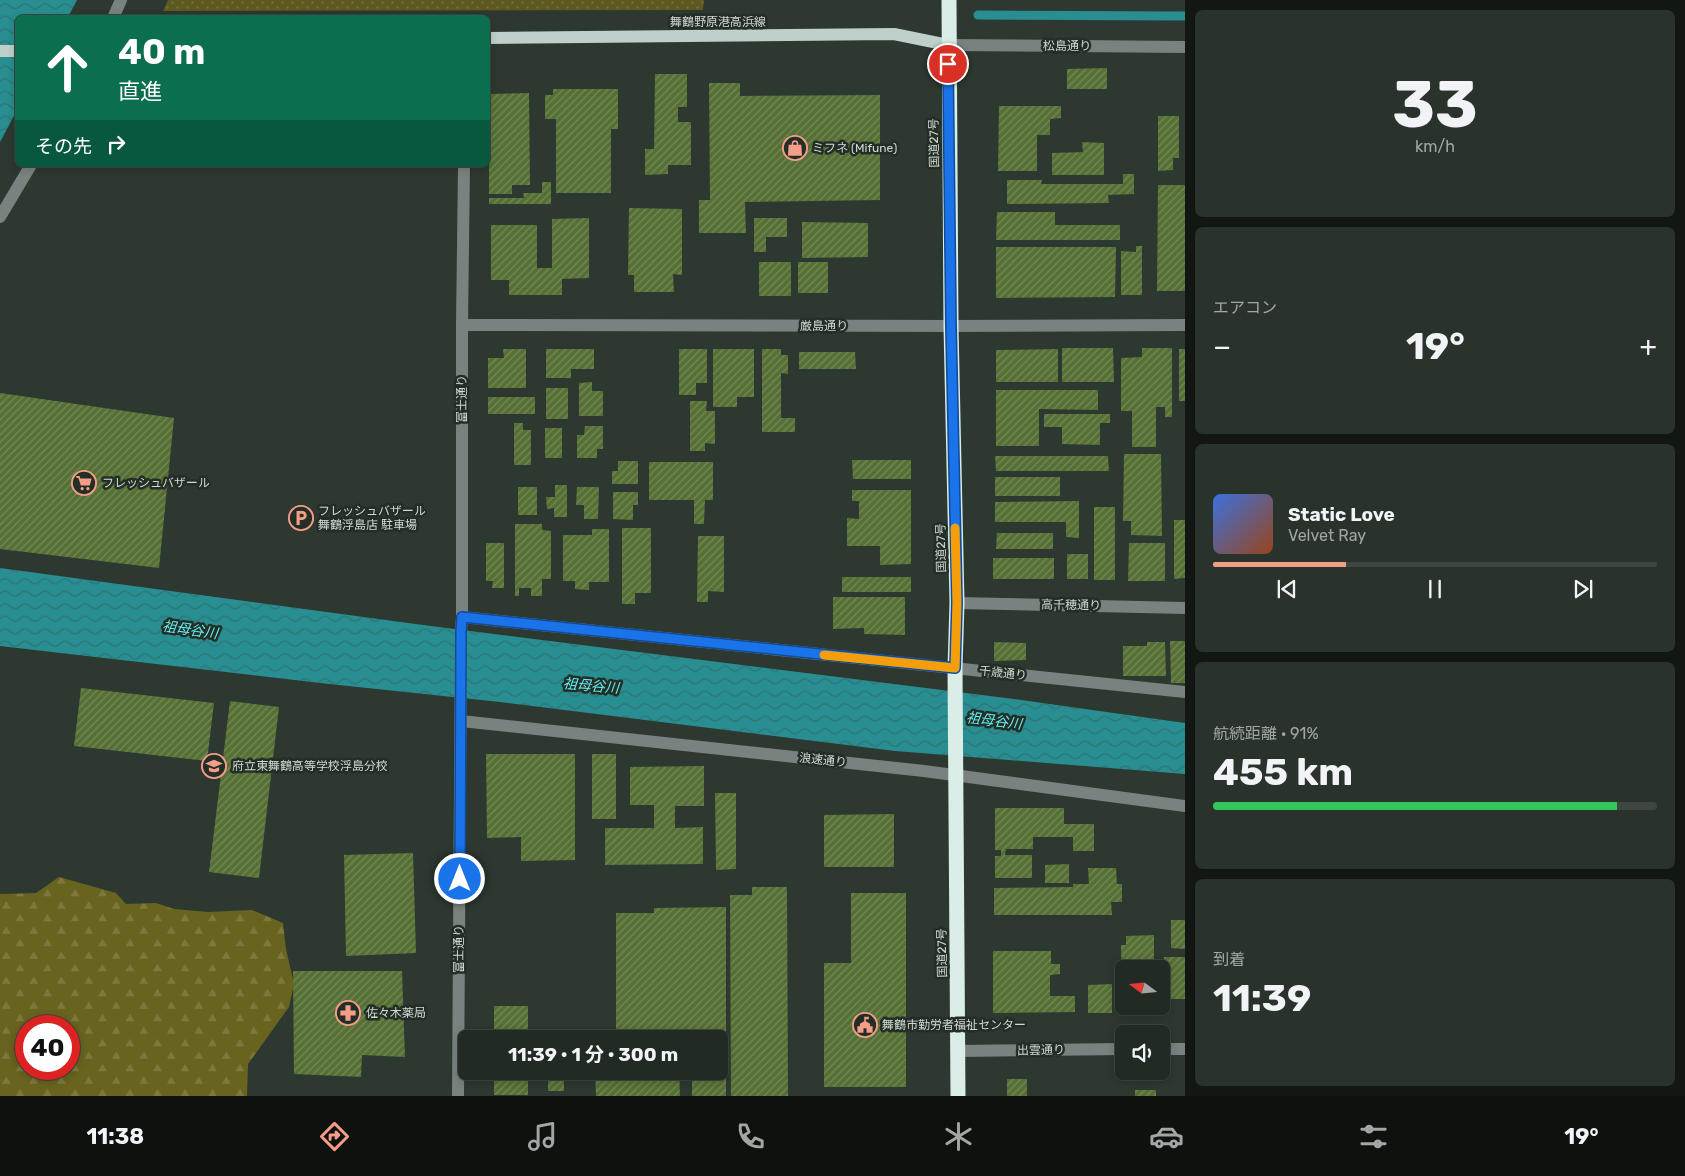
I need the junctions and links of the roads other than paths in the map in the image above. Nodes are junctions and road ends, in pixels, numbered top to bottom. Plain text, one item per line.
1 (121, 0) edge
2 (949, 0) edge
3 (114, 15) edge
4 (490, 38) edge
5 (948, 45) junction
6 (1185, 47) edge
7 (0, 51) edge
8 (15, 51) edge
9 (30, 167) edge
10 (464, 167) edge
11 (0, 217) edge
12 (462, 324) junction
13 (1185, 325) edge
14 (951, 326) junction
15 (957, 603) junction
16 (1185, 608) edge
17 (462, 617) junction
18 (955, 674) junction
19 (1185, 692) edge
20 (460, 717) junction
21 (955, 772) junction
22 (1185, 806) edge
23 (1115, 1049) edge
24 (1170, 1049) edge
25 (1185, 1049) edge
26 (958, 1051) junction
27 (458, 1096) edge
28 (958, 1096) edge

1 - 3 street
2 - 5 highway, 国道27号
4 - 5 main road, 舞鶴野原港高浜線
5 - 6 street, 松島通り
5 - 14 highway, 国道27号
7 - 8 main road
9 - 11 street
10 - 12 street, 富士通り
12 - 14 street, 厳島通り
12 - 17 street, 富士通り
13 - 14 street, 厳島通り
14 - 15 highway, 国道27号
15 - 16 street, 高千穂通り
15 - 18 highway, 国道27号
17 - 18 street, 千歳通り
17 - 20 street, 富士通り
18 - 19 street, 千歳通り
18 - 21 highway, 国道27号
20 - 21 street, 浪速通り
20 - 27 street, 富士通り
21 - 22 street, 浪速通り
21 - 26 highway, 国道27号
23 - 26 street, 出雲通り
24 - 25 street
26 - 28 highway, 国道27号

